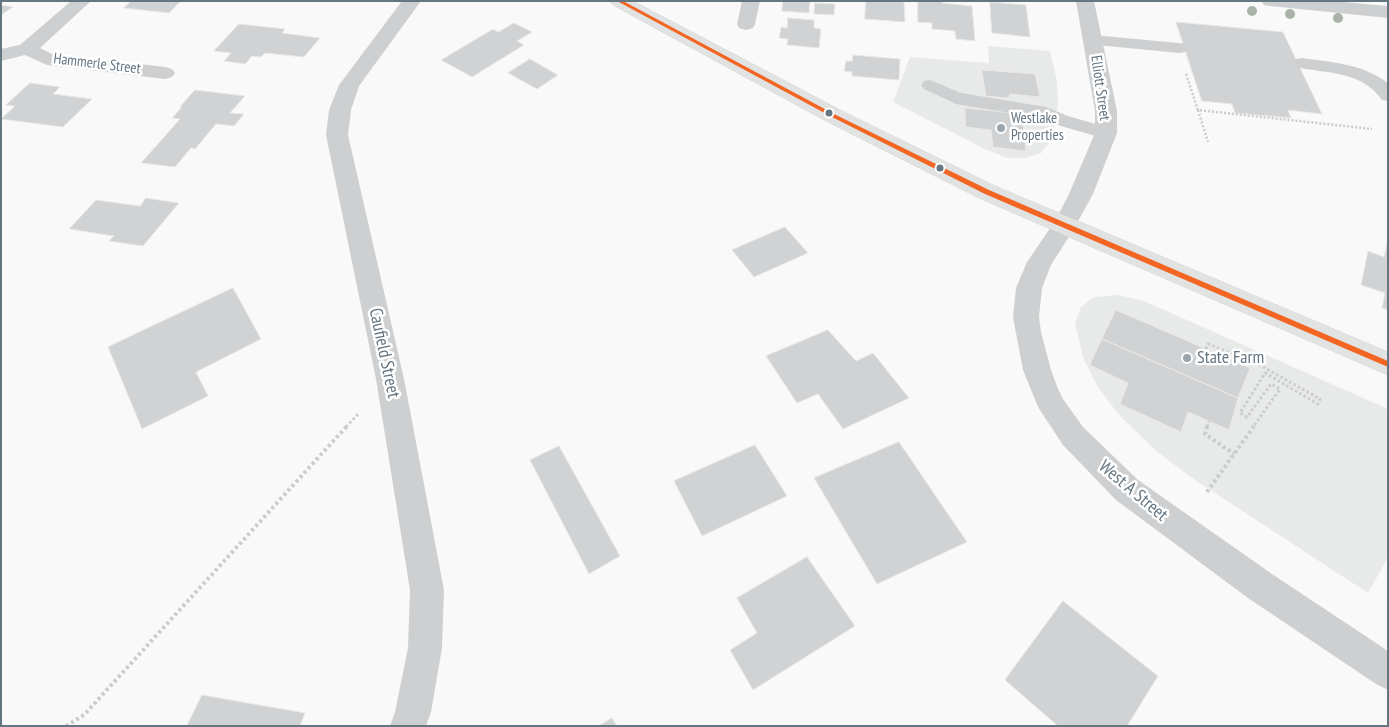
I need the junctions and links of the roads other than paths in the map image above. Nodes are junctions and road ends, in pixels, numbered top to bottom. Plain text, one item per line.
1 (82, 1) edge
2 (412, 1) edge
3 (620, 1) edge
4 (751, 1) edge
5 (1085, 1) edge
6 (1270, 1) edge
7 (1388, 12) edge
8 (746, 24) dead end
9 (1093, 40) junction
10 (27, 48) junction
11 (1179, 48) dead end
12 (1, 55) edge
13 (1302, 63) dead end
14 (165, 73) dead end
15 (930, 85) dead end
16 (1388, 96) edge
17 (1106, 133) junction
18 (1064, 226) junction
19 (1388, 364) edge
20 (1388, 672) edge
21 (408, 726) edge

1 - 10 street
2 - 21 street, Caufield Street
3 - 18 main road
4 - 8 street
5 - 9 street, Elliott Street
6 - 7 street
9 - 11 lane
9 - 17 street, Elliott Street
10 - 12 street
10 - 14 street, Hammerle Street
13 - 16 lane
15 - 17 lane
17 - 18 street, Elliott Street
18 - 19 main road
18 - 20 street, West A Street

